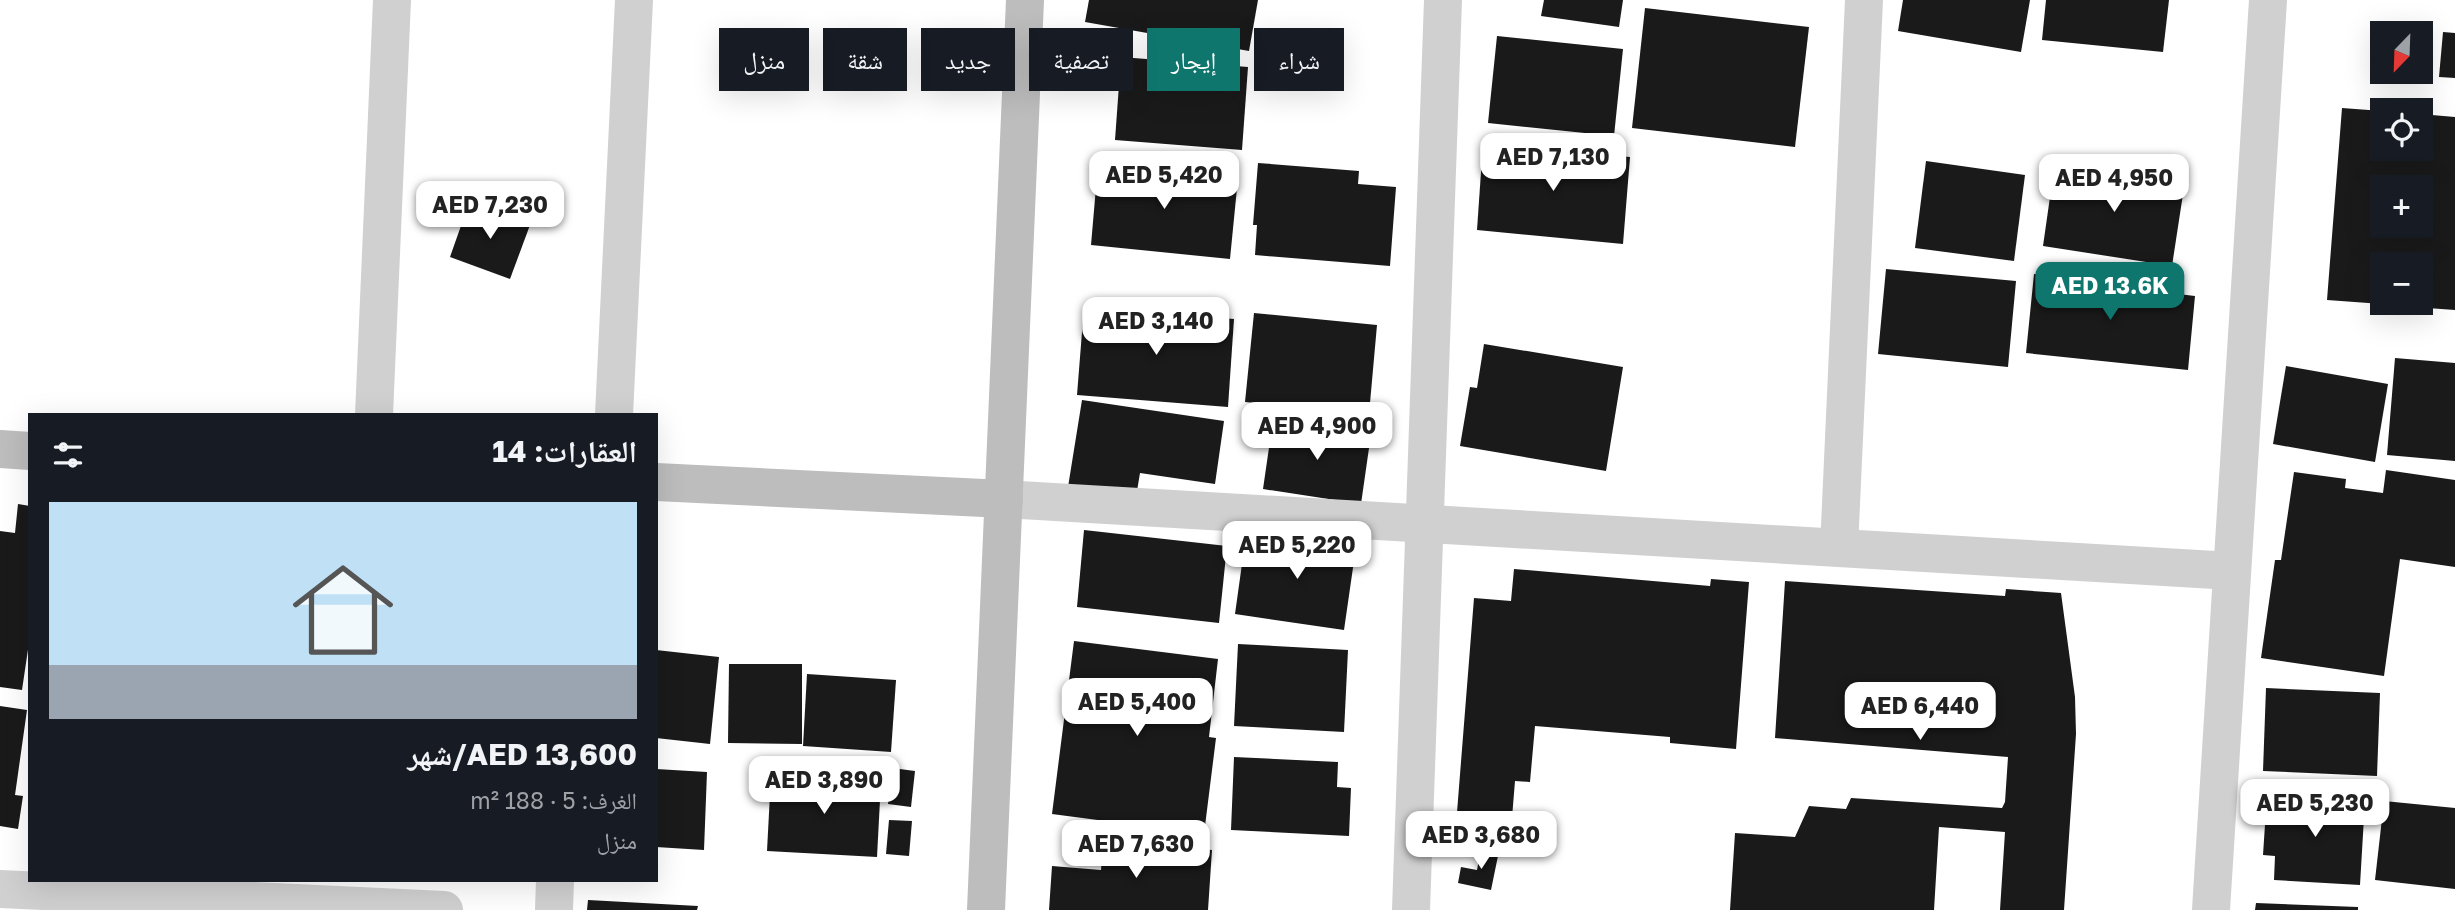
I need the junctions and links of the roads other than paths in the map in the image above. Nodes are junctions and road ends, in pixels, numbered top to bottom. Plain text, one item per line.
1 (392, 0) edge
2 (634, 0) edge
3 (1025, 0) edge
4 (1443, 0) edge
5 (1864, 0) edge
6 (2268, 0) edge
7 (374, 413) edge
8 (614, 413) edge
9 (0, 449) edge
10 (28, 451) edge
11 (658, 482) edge
12 (1004, 499) junction
13 (1424, 524) junction
14 (1839, 548) junction
15 (2232, 570) junction
16 (555, 882) edge
17 (0, 889) edge
18 (127, 903) edge
19 (444, 910) edge
20 (554, 910) edge
21 (986, 910) edge
22 (1410, 910) edge
23 (2211, 910) edge

1 - 7 street
2 - 8 street
3 - 12 street
4 - 13 street
5 - 14 street
6 - 15 street
9 - 10 street
11 - 12 street
12 - 13 street
12 - 21 street
13 - 14 street
13 - 22 street
14 - 15 street
15 - 23 street
16 - 20 street
17 - 18 street
18 - 19 street

